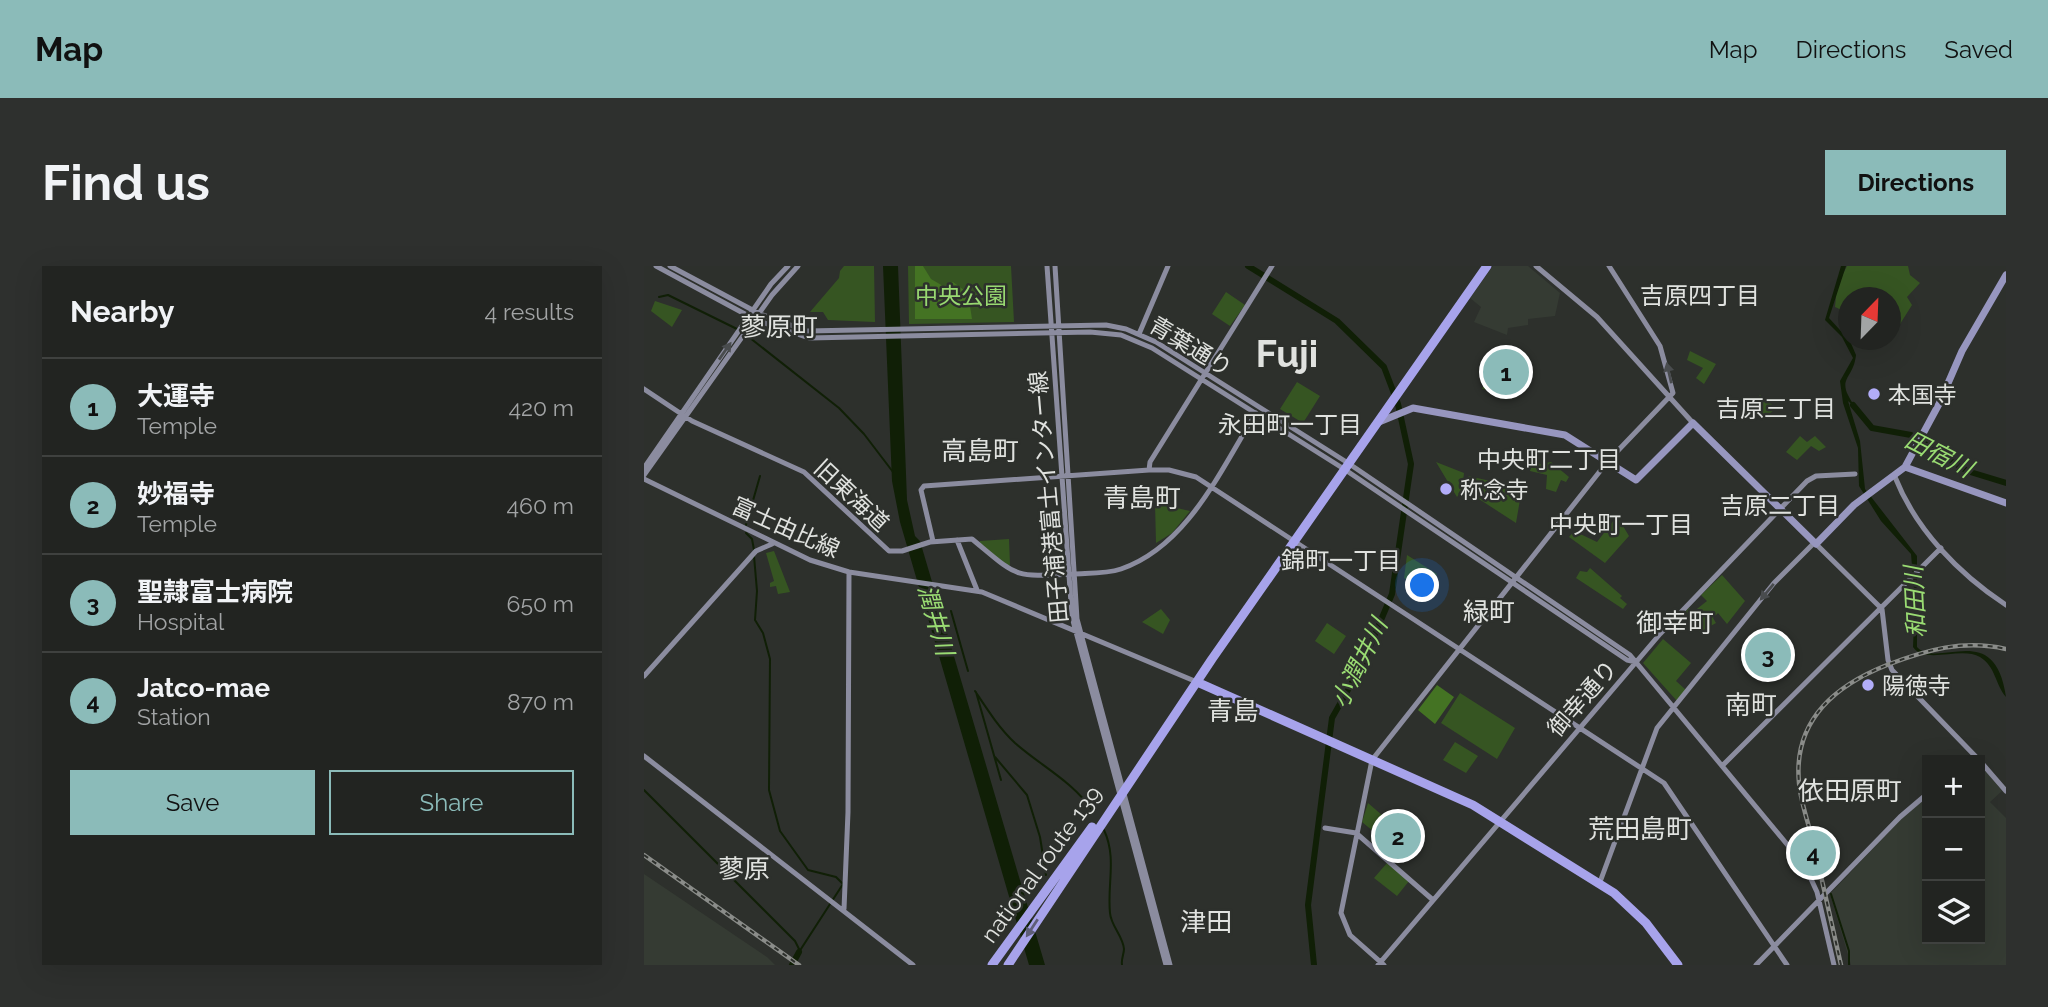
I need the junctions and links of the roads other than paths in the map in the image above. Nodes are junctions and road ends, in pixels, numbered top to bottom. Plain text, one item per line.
1 (656, 266) edge
2 (670, 266) edge
3 (788, 266) edge
4 (798, 266) edge
5 (1047, 266) edge
6 (1055, 266) edge
7 (1168, 266) edge
8 (1272, 266) edge
9 (1488, 266) edge
10 (1536, 266) edge
11 (1609, 266) edge
12 (2006, 275) edge
13 (751, 313) junction
14 (758, 317) junction
15 (1052, 330) junction
16 (1059, 330) junction
17 (1139, 334) junction
18 (1205, 373) junction
19 (1201, 380) junction
20 (644, 389) edge
21 (1669, 399) junction
22 (1256, 413) junction
23 (683, 416) junction
24 (1693, 423) junction
25 (1376, 424) junction
26 (1608, 461) junction
27 (1346, 466) junction
28 (1905, 467) junction
29 (644, 468) edge
30 (1149, 470) junction
31 (1855, 474) dead end
32 (1065, 476) junction
33 (644, 477) edge
34 (1895, 477) junction
35 (1210, 485) junction
36 (1401, 503) junction
37 (2006, 503) edge
38 (1781, 510) junction
39 (957, 540) junction
40 (932, 541) junction
41 (1294, 541) junction
42 (1815, 543) junction
43 (773, 544) junction
44 (1941, 548) junction
45 (849, 572) junction
46 (1072, 574) junction
47 (1514, 580) junction
48 (977, 590) junction
49 (2006, 605) edge
50 (1879, 607) junction
51 (1078, 630) junction
52 (1459, 649) junction
53 (1636, 662) junction
54 (644, 676) edge
55 (1197, 682) junction
56 (1674, 708) junction
57 (1580, 728) junction
58 (1974, 754) edge
59 (644, 756) edge
60 (1372, 760) junction
61 (1723, 766) junction
62 (1985, 766) edge
63 (1643, 767) junction
64 (1121, 791) junction
65 (2006, 791) edge
66 (1922, 798) edge
67 (1500, 821) junction
68 (1325, 828) dead end
69 (1356, 833) junction
70 (1080, 849) junction
71 (1601, 882) junction
72 (1433, 900) junction
73 (1818, 901) junction
74 (844, 909) junction
75 (1773, 947) junction
76 (1381, 964) edge
77 (913, 965) edge
78 (992, 965) edge
79 (1008, 965) edge
80 (1168, 965) edge
81 (1678, 965) edge
82 (1756, 965) edge
83 (1787, 965) edge
84 (1834, 965) edge

1 - 13 street
2 - 13 street
3 - 13 street
4 - 14 street
5 - 15 street, 田子浦港富士インター線
6 - 16 street, 田子浦港富士インター線
7 - 17 street
8 - 18 street
9 - 25 highway, national route 139
10 - 21 street
21 -> 11 street
12 - 28 main road
13 - 14 street, 青葉通り
23 -> 13 street
14 - 15 street, 青葉通り
14 - 23 street
15 - 16 street, 青葉通り
15 - 32 street, 田子浦港富士インター線
16 - 17 street, 青葉通り
16 - 19 street, 青葉通り
16 - 32 street, 田子浦港富士インター線
17 - 18 street, 青葉通り
18 - 19 street
18 - 27 street, 青葉通り
19 - 22 street, 青葉通り
19 - 30 street
20 - 23 street, 旧東海道
21 - 24 street
21 - 26 street
22 - 27 street, 青葉通り
22 - 35 street
23 - 29 street
23 - 33 street
23 - 40 street, 旧東海道
24 - 26 main road
24 - 38 main road
25 - 26 main road
25 - 27 highway, national route 139
26 - 47 street
27 - 36 street
27 - 41 highway, national route 139
28 - 34 main road
28 - 37 main road
30 - 32 street
30 - 35 street
31 - 38 street, 御幸通り
32 - 40 street
32 - 46 street, 田子浦港富士インター線
33 - 43 street, 富士由比線
34 - 42 main road
34 - 44 street
35 - 41 street
35 - 46 street
36 - 47 street
36 - 47 street
38 - 42 main road
38 - 53 street, 御幸通り
39 - 40 street, 旧東海道
39 - 46 street
39 - 48 street
41 - 52 street
41 - 55 highway, national route 139
42 - 50 street
42 -> 56 street
43 - 45 street, 富士由比線
43 - 54 street
44 - 49 street
44 - 50 street
45 - 48 street, 富士由比線
45 - 74 street
46 - 51 street, 田子浦港富士インター線
47 - 52 street
47 - 53 street
48 - 51 street, 富士由比線
50 - 58 street
50 - 61 street
51 - 55 street, 富士由比線
51 - 64 street, 田子浦港富士インター線
52 - 57 street
52 - 60 street
53 - 56 street
53 - 57 street, 御幸通り
55 - 60 highway
55 - 64 highway, national route 139
56 - 61 street
56 - 63 street
57 - 63 street
57 - 67 street, 御幸通り
59 - 74 street
60 - 67 highway
60 - 69 street
61 - 73 street
62 - 65 street
63 - 71 street
63 - 75 street
64 - 70 highway, national route 139
64 - 80 street, 田子浦港富士インター線
66 - 73 street
67 - 71 highway
67 - 72 street, 御幸通り
68 - 69 street
69 - 72 street
69 - 76 street
70 - 78 highway, national route 139
70 -> 79 highway, national route 139
71 - 81 highway
72 - 76 street, 御幸通り
73 - 75 street
73 - 84 street
74 - 77 street
75 - 82 street
75 - 83 street

